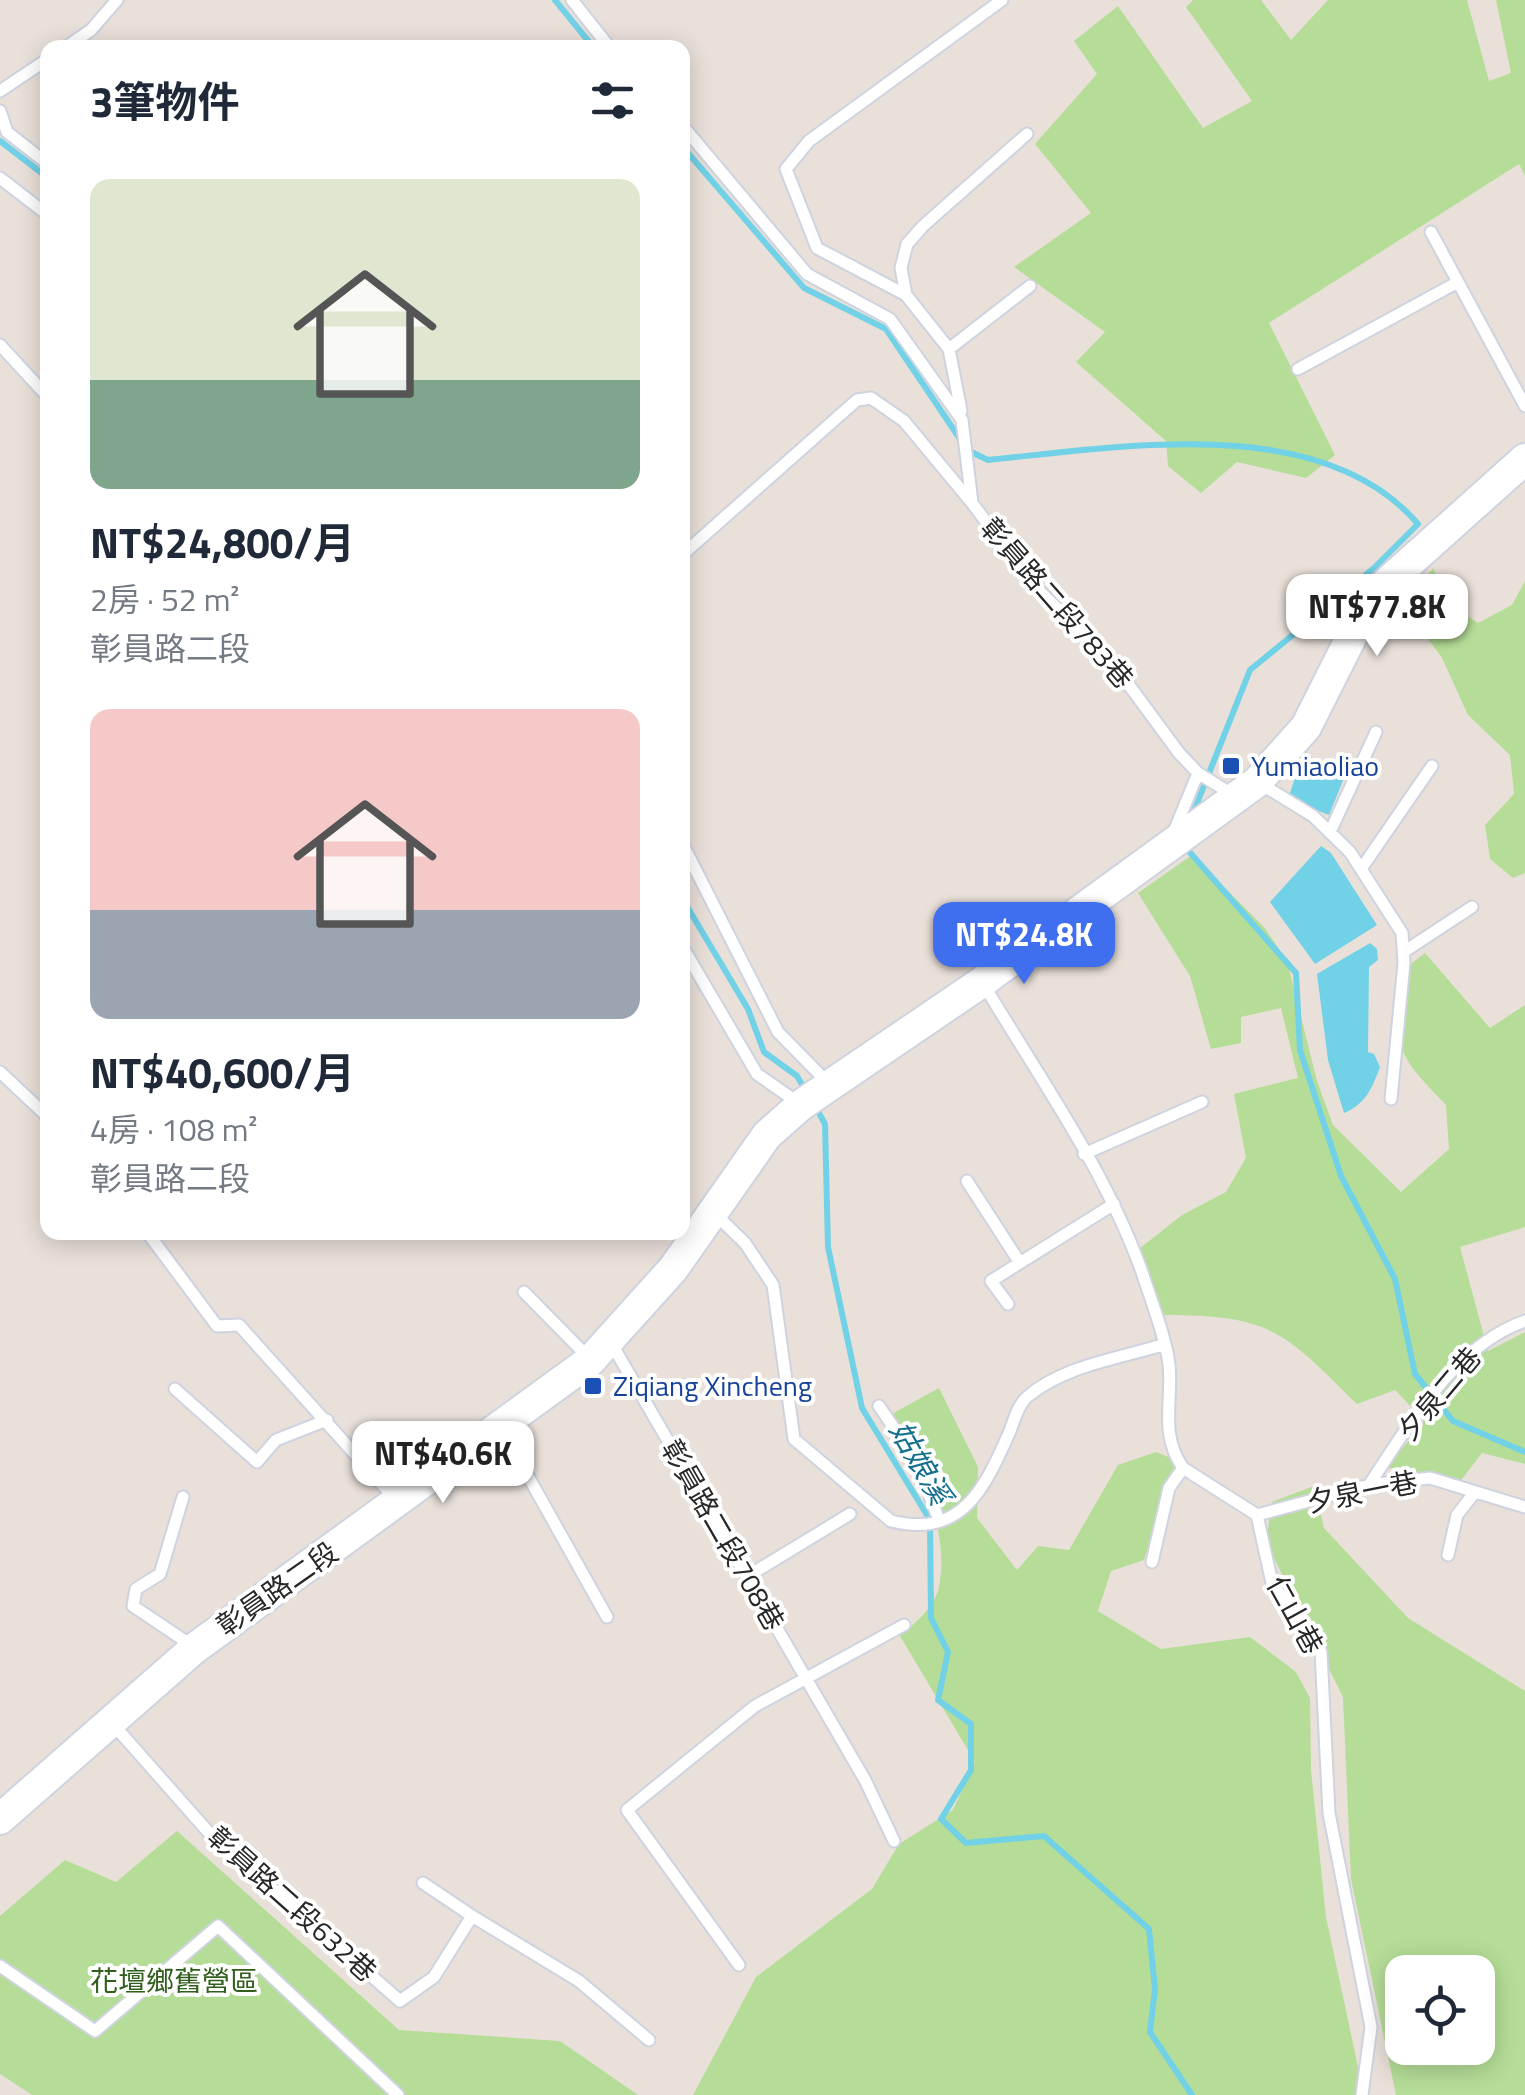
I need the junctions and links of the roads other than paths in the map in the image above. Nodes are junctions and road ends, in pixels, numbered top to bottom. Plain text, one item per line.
1 (117, 0) edge
2 (572, 0) edge
3 (1002, 0) edge
4 (77, 40) edge
5 (604, 40) edge
6 (40, 64) edge
7 (0, 91) edge
8 (0, 111) edge
9 (1027, 134) dead end
10 (690, 135) edge
11 (40, 158) edge
12 (0, 178) edge
13 (40, 209) edge
14 (1431, 232) dead end
15 (1458, 282) junction
16 (1030, 286) dead end
17 (906, 296) junction
18 (0, 345) edge
19 (949, 349) junction
20 (1298, 369) dead end
21 (40, 388) edge
22 (1525, 406) edge
23 (962, 420) junction
24 (1525, 459) edge
25 (972, 504) junction
26 (690, 548) edge
27 (1376, 732) dead end
28 (1432, 766) dead end
29 (1198, 773) junction
30 (1248, 790) junction
31 (1186, 832) junction
32 (1330, 832) junction
33 (690, 859) edge
34 (1361, 869) junction
35 (1472, 907) dead end
36 (1405, 951) junction
37 (690, 960) edge
38 (982, 982) junction
39 (0, 1072) edge
40 (828, 1084) junction
41 (1391, 1099) dead end
42 (1202, 1102) dead end
43 (802, 1105) junction
44 (40, 1110) edge
45 (1084, 1154) junction
46 (967, 1180) dead end
47 (1114, 1204) junction
48 (713, 1212) junction
49 (153, 1240) edge
50 (1020, 1264) junction
51 (524, 1292) dead end
52 (1008, 1304) dead end
53 (1525, 1321) edge
54 (1162, 1345) junction
55 (600, 1350) junction
56 (175, 1389) dead end
57 (879, 1406) dead end
58 (327, 1420) junction
59 (499, 1424) junction
60 (1182, 1468) junction
61 (1369, 1485) junction
62 (1475, 1492) junction
63 (183, 1497) dead end
64 (398, 1502) junction
65 (1525, 1507) edge
66 (850, 1514) dead end
67 (1257, 1515) junction
68 (939, 1520) junction
69 (1448, 1555) dead end
70 (1152, 1562) dead end
71 (748, 1576) junction
72 (607, 1617) dead end
73 (904, 1625) dead end
74 (194, 1648) junction
75 (806, 1679) junction
76 (110, 1721) junction
77 (0, 1820) edge
78 (894, 1841) dead end
79 (423, 1883) dead end
80 (472, 1916) junction
81 (740, 1965) dead end
82 (0, 1966) edge
83 (649, 2040) dead end
84 (398, 2095) edge
85 (1362, 2095) edge

1 - 4 lane
2 - 5 lane
3 - 17 lane
6 - 7 lane
8 - 11 lane
9 - 17 lane
10 - 23 lane, 彰員路二段783巷
12 - 13 lane
14 - 15 lane
15 - 20 lane
15 - 22 lane
16 - 19 lane
17 - 19 lane
18 - 21 lane
19 - 23 lane
23 - 25 lane, 彰員路二段783巷
24 - 30 main road
25 - 26 lane
25 - 29 lane, 彰員路二段783巷
27 - 32 lane
28 - 34 lane
29 - 30 lane, 彰員路二段783巷
29 - 31 lane
30 - 31 main road
30 - 32 lane, 彰員路二段783巷
31 - 38 main road
32 - 34 lane, 彰員路二段783巷
33 - 40 lane
34 - 36 lane, 彰員路二段783巷
35 - 36 lane
36 - 41 lane
37 - 43 lane
38 - 40 main road
38 - 45 lane
39 - 44 lane
40 - 43 main road, 彰員路二段
42 - 45 lane
43 - 48 main road, 彰員路二段
45 - 47 lane
46 - 50 lane
47 - 50 lane
47 - 54 lane
48 - 55 main road, 彰員路二段
48 - 68 lane
49 - 58 lane
50 - 52 lane
51 - 55 lane, 彰員路二段708巷
53 - 61 lane, 夕泉二巷
54 - 60 lane
54 - 68 lane
55 - 59 main road, 彰員路二段
55 - 71 lane, 彰員路二段708巷
56 - 58 lane
57 - 68 lane
58 - 64 lane
59 - 64 main road, 彰員路二段
59 - 72 lane
60 - 67 lane
60 - 70 lane
61 - 62 lane, 夕泉一巷
61 - 67 lane, 夕泉一巷
62 - 65 lane, 夕泉一巷
62 - 69 lane
63 - 74 lane
64 - 74 main road, 彰員路二段
66 - 71 lane
67 - 85 lane, 仁山巷
71 - 75 lane, 彰員路二段708巷
73 - 75 lane
74 - 76 main road, 彰員路二段
75 - 78 lane, 彰員路二段708巷
75 - 81 lane
76 - 77 main road, 彰員路二段
76 - 80 lane, 彰員路二段632巷
79 - 80 lane
80 - 83 lane
82 - 84 lane

